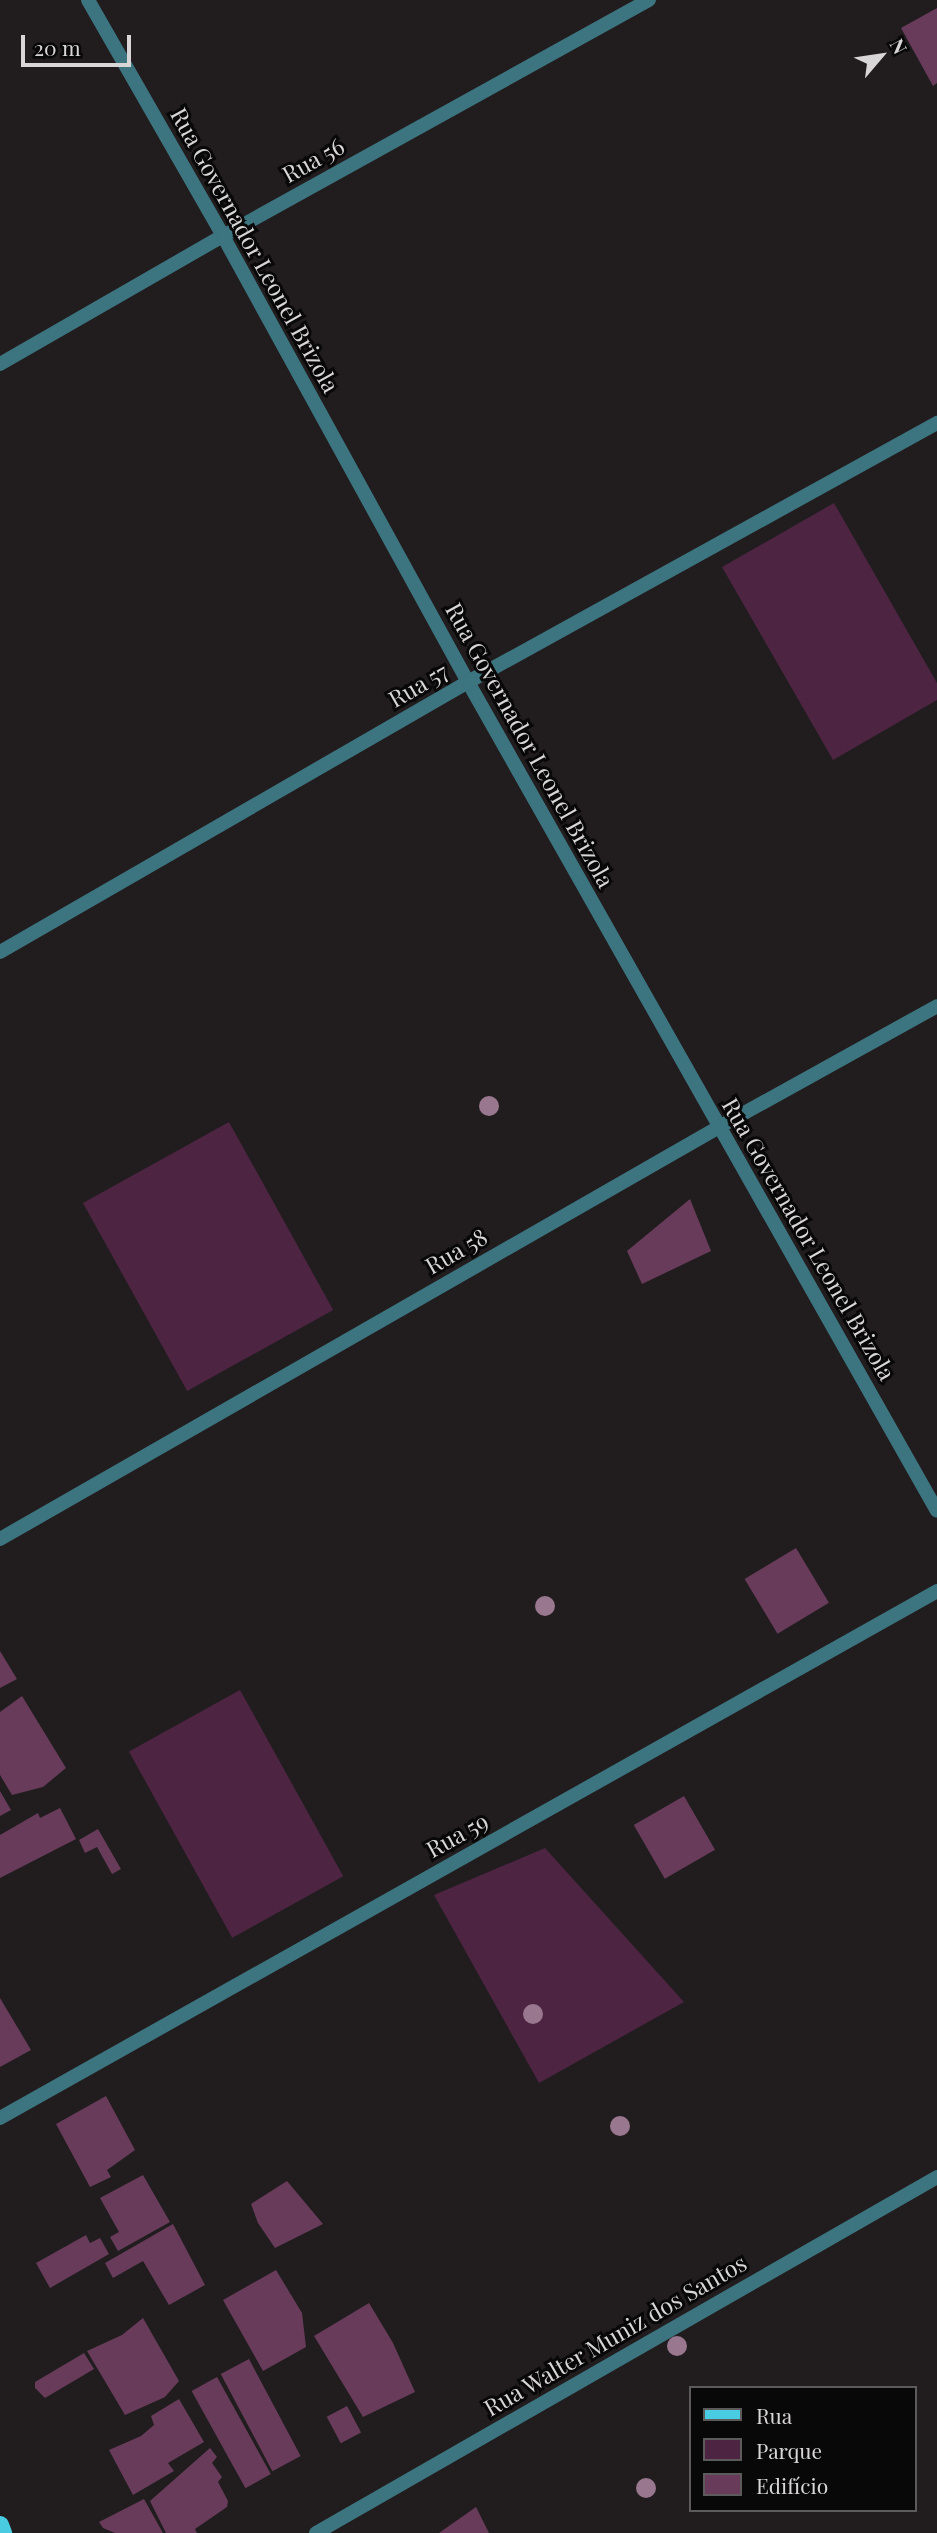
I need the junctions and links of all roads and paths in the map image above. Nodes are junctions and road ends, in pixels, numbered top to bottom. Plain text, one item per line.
1 (88, 0) edge
2 (649, 0) edge
3 (223, 236) junction
4 (0, 364) edge
5 (937, 423) edge
6 (468, 682) junction
7 (0, 952) edge
8 (937, 1006) edge
9 (719, 1127) junction
10 (937, 1510) edge
11 (0, 1539) edge
12 (937, 1591) edge
13 (0, 2118) edge
14 (937, 2177) edge
15 (0, 2525) edge
16 (3, 2533) edge
17 (316, 2533) edge

1 - 3 street, Rua Governador Leonel Brizola
2 - 3 street, Rua 56
3 - 4 street, Rua 56
3 - 6 street, Rua Governador Leonel Brizola
5 - 6 street, Rua 57
6 - 7 street, Rua 57
6 - 9 street, Rua Governador Leonel Brizola
8 - 9 street, Rua 58
9 - 10 street, Rua Governador Leonel Brizola
9 - 11 street, Rua 58
12 - 13 street, Rua 59
14 - 17 street, Rua Walter Muniz dos Santos
15 - 16 main road

